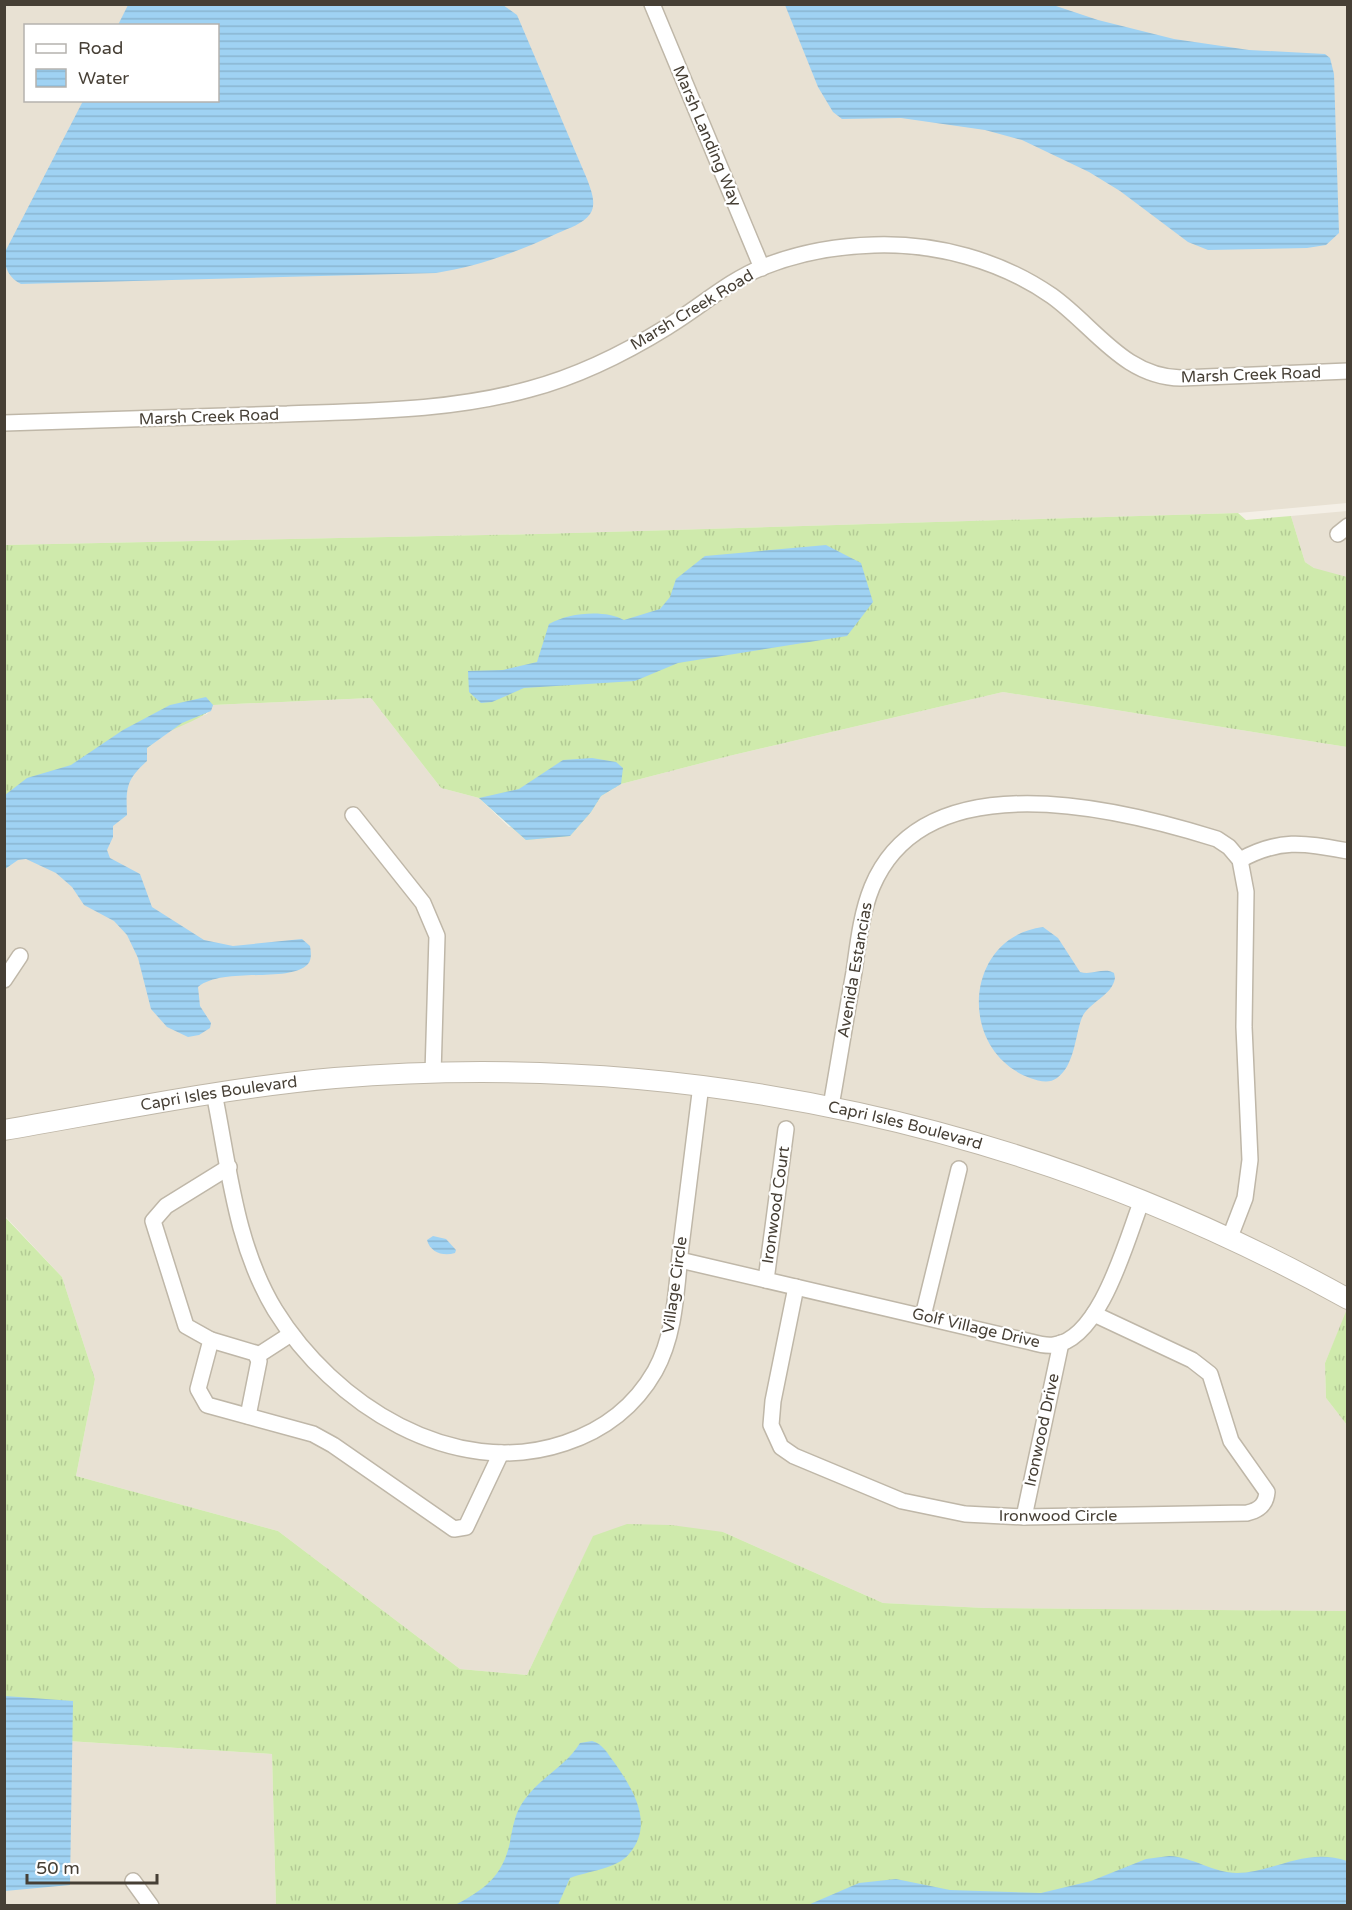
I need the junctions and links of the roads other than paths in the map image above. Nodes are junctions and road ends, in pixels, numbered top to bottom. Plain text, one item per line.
1 (652, 4) edge
2 (762, 268) junction
3 (1347, 371) edge
4 (4, 423) edge
5 (353, 815) dead end
6 (1347, 851) edge
7 (1240, 860) junction
8 (20, 956) dead end
9 (4, 980) edge
10 (433, 1074) junction
11 (701, 1085) junction
12 (214, 1093) junction
13 (831, 1106) junction
14 (786, 1129) dead end
15 (4, 1130) edge
16 (229, 1167) junction
17 (959, 1169) dead end
18 (1142, 1200) junction
19 (1230, 1237) junction
20 (680, 1260) junction
21 (766, 1280) junction
22 (796, 1287) junction
23 (1347, 1299) edge
24 (1094, 1314) junction
25 (922, 1316) junction
26 (291, 1334) junction
27 (211, 1340) junction
28 (1060, 1343) junction
29 (257, 1356) junction
30 (248, 1416) junction
31 (501, 1453) junction
32 (1024, 1517) junction
33 (133, 1881) dead end
34 (151, 1905) edge

1 - 2 street, Marsh Landing Way
2 - 3 street, Marsh Creek Road
2 - 4 street, Marsh Creek Road
5 - 10 street
6 - 7 street
7 - 13 street, Avenida Estancias
7 - 19 street
8 - 9 street
10 - 11 street, Capri Isles Boulevard
10 - 12 street, Capri Isles Boulevard
11 - 13 street, Capri Isles Boulevard
11 - 20 street, Village Circle
12 - 15 street, Capri Isles Boulevard
12 - 16 street, Village Circle
13 - 18 street, Capri Isles Boulevard
14 - 21 street, Ironwood Court
16 - 26 street, Village Circle
16 - 27 street
17 - 25 street
18 - 19 street, Capri Isles Boulevard
18 - 24 street, Golf Village Drive
19 - 23 street, Capri Isles Boulevard
20 - 21 street
20 - 31 street, Village Circle
21 - 22 street
22 - 25 street, Golf Village Drive
22 - 32 street, Ironwood Circle
24 - 28 street, Golf Village Drive
24 - 32 street, Ironwood Circle
25 - 28 street, Golf Village Drive
26 - 29 street
26 - 31 street, Village Circle
27 - 29 street
27 - 30 street
28 - 32 street, Ironwood Drive
29 - 30 street
30 - 31 street
33 - 34 street

